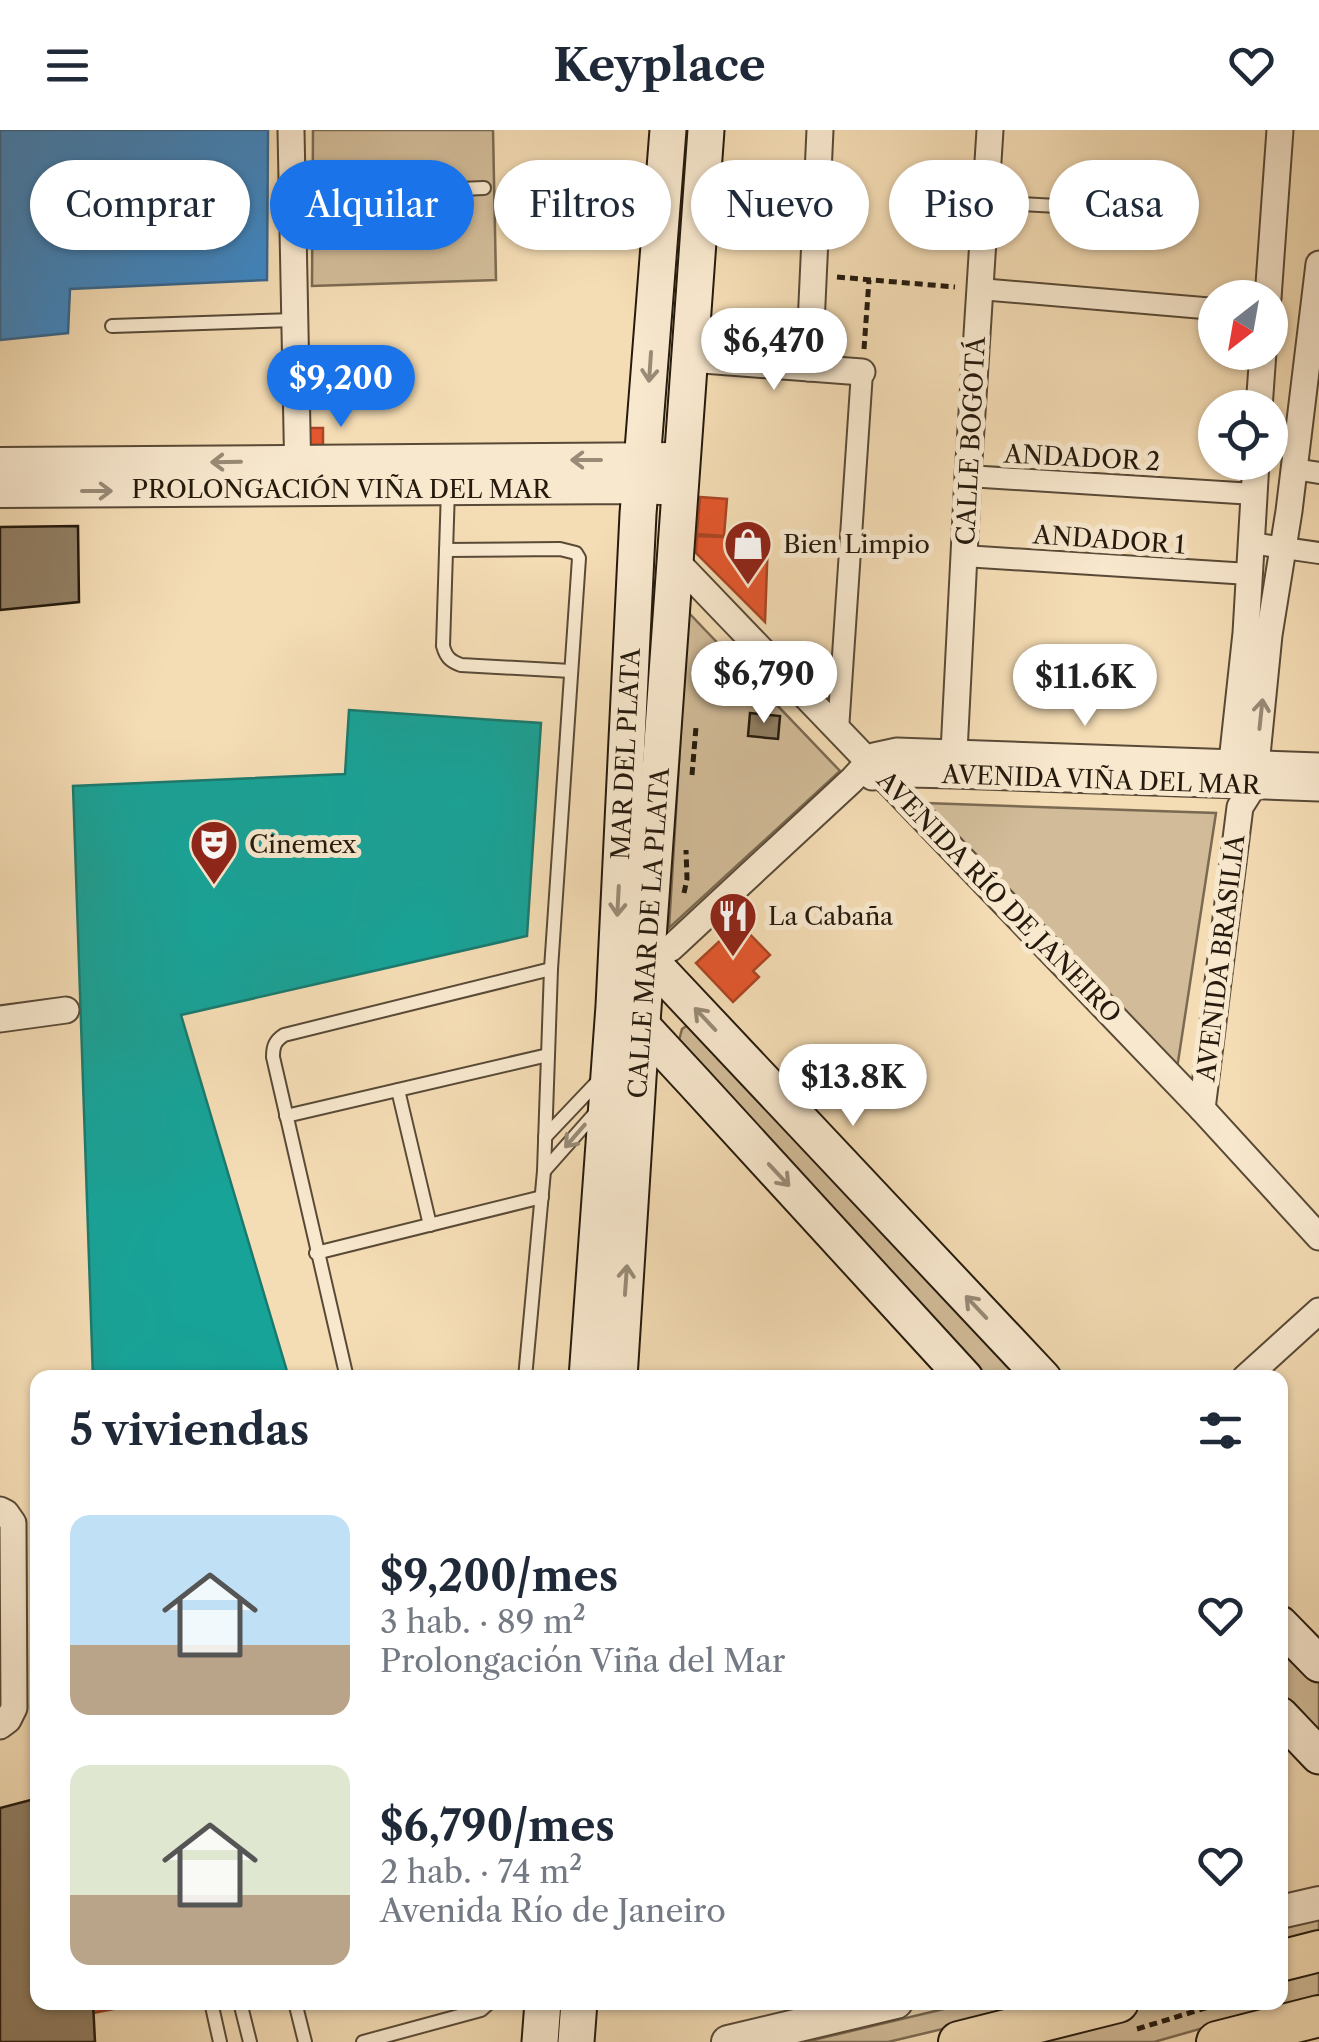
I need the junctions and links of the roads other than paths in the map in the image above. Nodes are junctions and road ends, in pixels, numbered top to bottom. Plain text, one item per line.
1 (291, 130) edge
2 (668, 130) edge
3 (706, 130) edge
4 (820, 130) edge
5 (990, 130) edge
6 (1280, 130) edge
7 (291, 160) edge
8 (988, 160) edge
9 (474, 188) edge
10 (484, 188) dead end
11 (293, 250) edge
12 (983, 250) edge
13 (1319, 264) edge
14 (1269, 280) edge
15 (980, 289) junction
16 (1198, 308) edge
17 (294, 320) junction
18 (112, 326) dead end
19 (1315, 333) edge
20 (690, 358) junction
21 (809, 368) junction
22 (862, 372) joint
23 (0, 464) edge
24 (1306, 471) edge
25 (641, 474) junction
26 (682, 474) junction
27 (297, 476) junction
28 (968, 476) junction
29 (1255, 480) edge
30 (448, 489) junction
31 (0, 492) edge
32 (1254, 494) junction
33 (1251, 543) junction
34 (1283, 548) junction
35 (446, 550) junction
36 (1319, 552) edge
37 (964, 556) junction
38 (676, 561) junction
39 (1250, 574) junction
40 (571, 671) junction
41 (838, 730) junction
42 (954, 752) junction
43 (1319, 766) edge
44 (867, 772) junction
45 (1242, 781) junction
46 (1319, 788) edge
47 (631, 958) junction
48 (551, 969) junction
49 (614, 1006) junction
50 (66, 1010) dead end
51 (0, 1020) edge
52 (643, 1028) junction
53 (548, 1056) junction
54 (607, 1085) junction
55 (398, 1090) junction
56 (1202, 1109) junction
57 (286, 1116) junction
58 (545, 1137) junction
59 (544, 1171) junction
60 (542, 1197) junction
61 (430, 1225) junction
62 (1319, 1237) edge
63 (316, 1253) junction
64 (1319, 1311) edge
65 (345, 1370) edge
66 (526, 1370) edge
67 (588, 1370) edge
68 (620, 1370) edge
69 (958, 1370) edge
70 (1035, 1370) edge
71 (1254, 1370) edge
72 (3, 1512) edge
73 (1288, 1632) edge
74 (1319, 1664) edge
75 (4, 1723) edge
76 (1288, 1723) edge
77 (1319, 1756) edge
78 (1319, 1902) edge
79 (1288, 1910) edge
80 (1319, 1952) edge
81 (1288, 1959) edge
82 (213, 2010) edge
83 (242, 2010) edge
84 (296, 2010) edge
85 (481, 2010) edge
86 (542, 2010) edge
87 (578, 2010) edge
88 (862, 2010) edge
89 (1319, 2016) edge
90 (1120, 2018) edge
91 (220, 2042) edge
92 (250, 2042) edge
93 (305, 2042) edge
94 (362, 2042) edge
95 (540, 2042) edge
96 (576, 2042) edge
97 (728, 2042) edge
98 (959, 2042) edge
99 (1217, 2042) edge

1 - 7 street
2 -> 25 main road, MAR DEL PLATA
3 - 20 main road, CALLE MAR DE LA PLATA
4 - 21 street
5 - 8 street, CALLE BOGOTÁ
6 - 14 street
9 - 10 lane
11 - 17 street
12 - 15 street, CALLE BOGOTÁ
13 - 19 street, AVENIDA BRASILIA
15 - 16 street
15 - 28 street, CALLE BOGOTÁ
17 - 18 lane
17 - 27 street
19 - 24 street, AVENIDA BRASILIA
20 - 21 street
20 - 26 main road, CALLE MAR DE LA PLATA
21 - 22 street
22 - 41 street
27 -> 23 street, PROLONGACIÓN VIÑA DEL MAR
24 - 34 street, AVENIDA BRASILIA
25 - 26 street, PROLONGACIÓN VIÑA DEL MAR
25 -> 27 street, PROLONGACIÓN VIÑA DEL MAR
25 - 30 street, PROLONGACIÓN VIÑA DEL MAR
25 -> 47 main road, MAR DEL PLATA
26 - 38 main road, CALLE MAR DE LA PLATA
27 - 30 street, PROLONGACIÓN VIÑA DEL MAR
31 -> 27 street, PROLONGACIÓN VIÑA DEL MAR
28 - 32 street, ANDADOR 2
28 - 37 street, CALLE BOGOTÁ
29 - 32 street, AVENIDA BRASILIA
30 - 35 lane
32 - 33 street, AVENIDA BRASILIA
33 - 34 street
33 - 39 street, AVENIDA BRASILIA
34 - 36 street
45 -> 34 street, AVENIDA BRASILIA
35 - 40 lane
35 - 40 lane
37 - 39 street, ANDADOR 1
37 - 42 street, CALLE BOGOTÁ
38 - 41 street, AVENIDA RÍO DE JANEIRO
38 - 47 main road, CALLE MAR DE LA PLATA
39 - 45 street, AVENIDA BRASILIA
40 - 48 lane
41 - 44 street, AVENIDA RÍO DE JANEIRO
42 - 44 street, AVENIDA VIÑA DEL MAR
42 - 45 street, AVENIDA VIÑA DEL MAR
43 - 45 street, AVENIDA VIÑA DEL MAR
44 - 45 street, AVENIDA VIÑA DEL MAR
44 - 47 street
44 - 56 street, AVENIDA RÍO DE JANEIRO
45 - 46 street, AVENIDA VIÑA DEL MAR
45 - 56 street, AVENIDA BRASILIA
47 - 49 main road, MAR DEL PLATA
47 - 52 main road, CALLE MAR DE LA PLATA
70 -> 47 main road
48 - 53 lane
48 - 57 lane
49 - 52 main road
49 - 54 main road, MAR DEL PLATA
50 - 51 street
68 -> 52 main road, CALLE MAR DE LA PLATA
52 -> 69 main road
53 - 55 lane
53 - 58 lane
54 - 58 lane
54 -> 59 lane
54 - 67 main road, MAR DEL PLATA
55 - 57 lane
55 - 61 lane
56 - 62 street, AVENIDA RÍO DE JANEIRO
57 - 63 lane
58 - 59 lane
59 - 60 lane
60 - 61 lane
60 - 66 lane
61 - 63 lane
63 - 65 lane
64 - 71 street
72 - 75 street
73 - 74 main road
76 - 77 main road
78 - 79 street
80 - 81 main road
82 - 91 lane
83 - 92 lane
84 - 93 lane
85 - 94 lane
86 - 95 main road
87 - 96 main road
88 - 97 street
89 - 99 main road
90 - 98 main road

